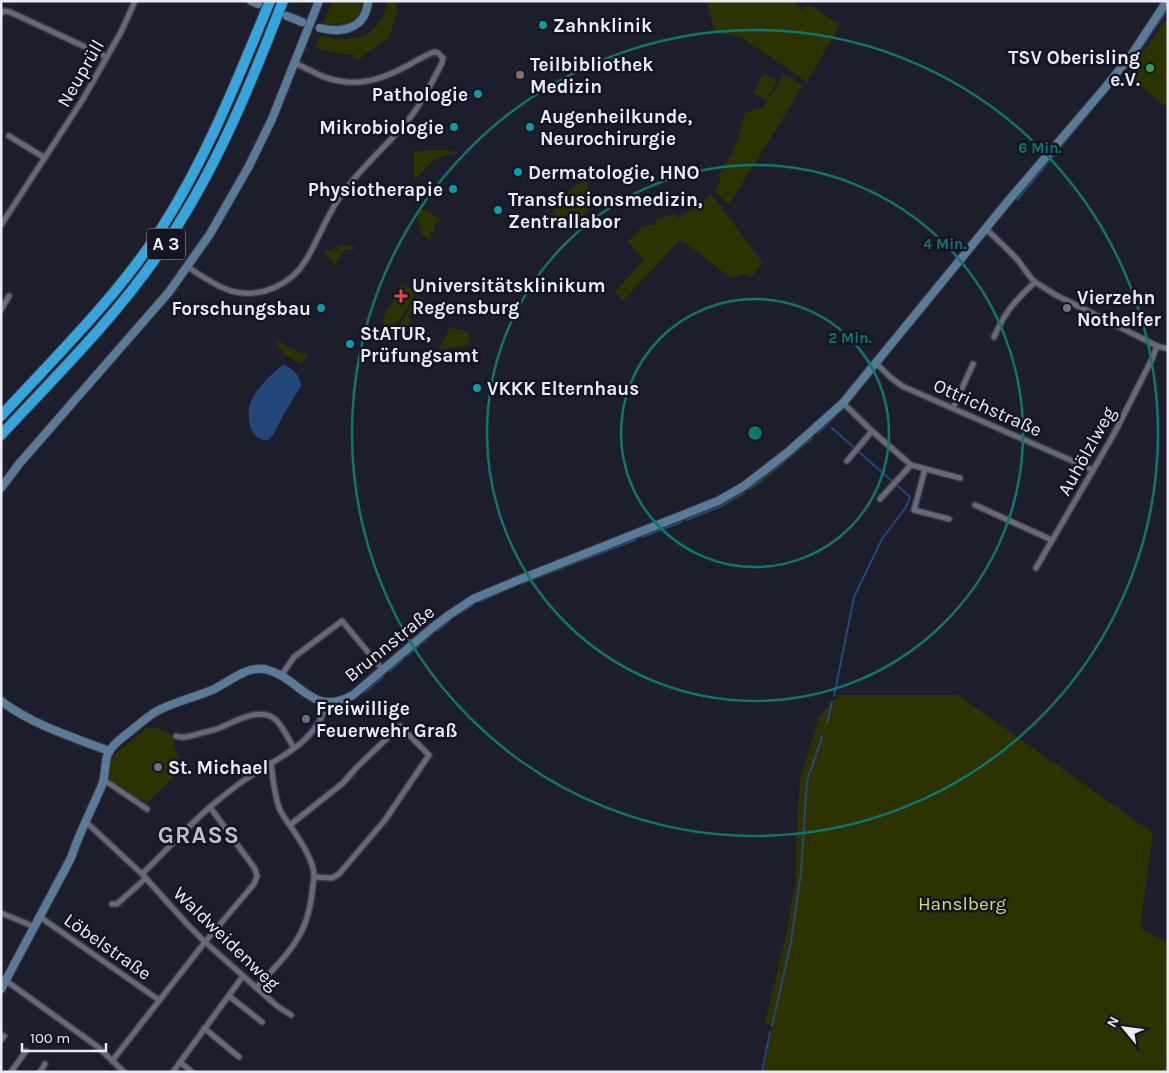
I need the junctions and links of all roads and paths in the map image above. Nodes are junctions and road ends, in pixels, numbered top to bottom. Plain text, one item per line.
1 (135, 1) edge
2 (270, 1) edge
3 (284, 1) edge
4 (319, 1) edge
5 (368, 1) edge
6 (1167, 1) edge
7 (3, 12) edge
8 (287, 16) dead end
9 (302, 22) dead end
10 (320, 28) dead end
11 (107, 57) junction
12 (295, 63) junction
13 (9, 136) dead end
14 (45, 158) junction
15 (3, 218) edge
16 (1, 225) edge
17 (986, 229) junction
18 (188, 267) junction
19 (1036, 282) junction
20 (10, 296) dead end
21 (1, 310) edge
22 (994, 337) dead end
23 (1157, 346) junction
24 (1168, 349) edge
25 (876, 363) junction
26 (973, 364) dead end
27 (844, 405) junction
28 (953, 408) junction
29 (1, 416) edge
30 (872, 431) junction
31 (1, 435) edge
32 (847, 461) dead end
33 (911, 465) junction
34 (925, 469) junction
35 (1093, 470) junction
36 (960, 478) dead end
37 (1, 488) edge
38 (880, 498) dead end
39 (975, 505) dead end
40 (949, 519) dead end
41 (1052, 540) junction
42 (1036, 568) dead end
43 (383, 670) junction
44 (280, 676) junction
45 (1, 701) edge
46 (327, 702) junction
47 (176, 736) dead end
48 (294, 748) junction
49 (109, 751) junction
50 (271, 763) junction
51 (104, 780) junction
52 (210, 807) junction
53 (147, 809) dead end
54 (86, 822) junction
55 (290, 825) junction
56 (144, 876) junction
57 (314, 876) junction
58 (112, 904) dead end
59 (1, 913) edge
60 (40, 917) junction
61 (35, 926) junction
62 (205, 942) junction
63 (243, 976) junction
64 (5, 980) junction
65 (256, 988) junction
66 (1, 989) edge
67 (229, 996) junction
68 (159, 1000) junction
69 (291, 1015) dead end
70 (262, 1022) dead end
71 (204, 1028) junction
72 (26, 1051) dead end
73 (239, 1057) dead end
74 (112, 1060) junction
75 (180, 1062) junction
76 (45, 1064) dead end
77 (11, 1072) edge
78 (40, 1072) edge
79 (124, 1072) edge
80 (173, 1072) edge
81 (192, 1072) edge

1 - 11 street, Neuprüll
2 - 29 highway, A 3
3 - 31 highway, A 3
4 - 12 street
5 - 10 street
6 - 17 street, Brunnstraße
7 - 11 street
8 - 9 street
11 - 14 street, Neuprüll
12 - 18 street
12 - 18 street
13 - 14 street
14 - 15 street, Neuprüll
15 - 16 street, Neuprüll
17 - 19 street
17 - 25 street, Brunnstraße
18 - 37 street
19 - 22 street
19 - 23 street
20 - 21 street
23 - 24 street
23 - 35 street, Auhölzlweg
25 - 27 street, Brunnstraße
25 - 28 street, Ottrichstraße
26 - 28 street
27 - 30 street
27 - 43 street, Brunnstraße
28 - 35 street, Ottrichstraße
30 - 32 street
30 - 33 street
33 - 34 street
33 - 38 street
34 - 36 street
34 - 40 street
35 - 41 street, Auhölzlweg
39 - 41 street
41 - 42 street, Auhölzlweg
43 - 44 street
43 - 46 street, Brunnstraße
44 - 46 street
44 - 49 street
45 - 49 street
46 - 48 street
47 - 48 street
48 - 50 street
49 - 51 street
50 - 52 street
50 - 55 street
51 - 53 street
51 - 54 street
52 - 56 street
52 - 62 street
54 - 56 street, Waldweidenweg
54 - 60 street
55 - 57 street
55 - 57 street
56 - 58 street
56 - 62 street, Waldweidenweg
57 - 65 street
59 - 61 street
60 - 61 street
60 - 68 street, Löbelstraße
61 - 64 street
62 - 63 street, Waldweidenweg
62 - 68 street
63 - 65 street, Waldweidenweg
63 - 67 street
64 - 66 street
64 - 74 street
65 - 69 street, Waldweidenweg
67 - 70 street
67 - 71 street
68 - 74 street
71 - 73 street
71 - 75 street
72 - 77 street
74 - 79 street
75 - 80 street
75 - 81 street
76 - 78 street

